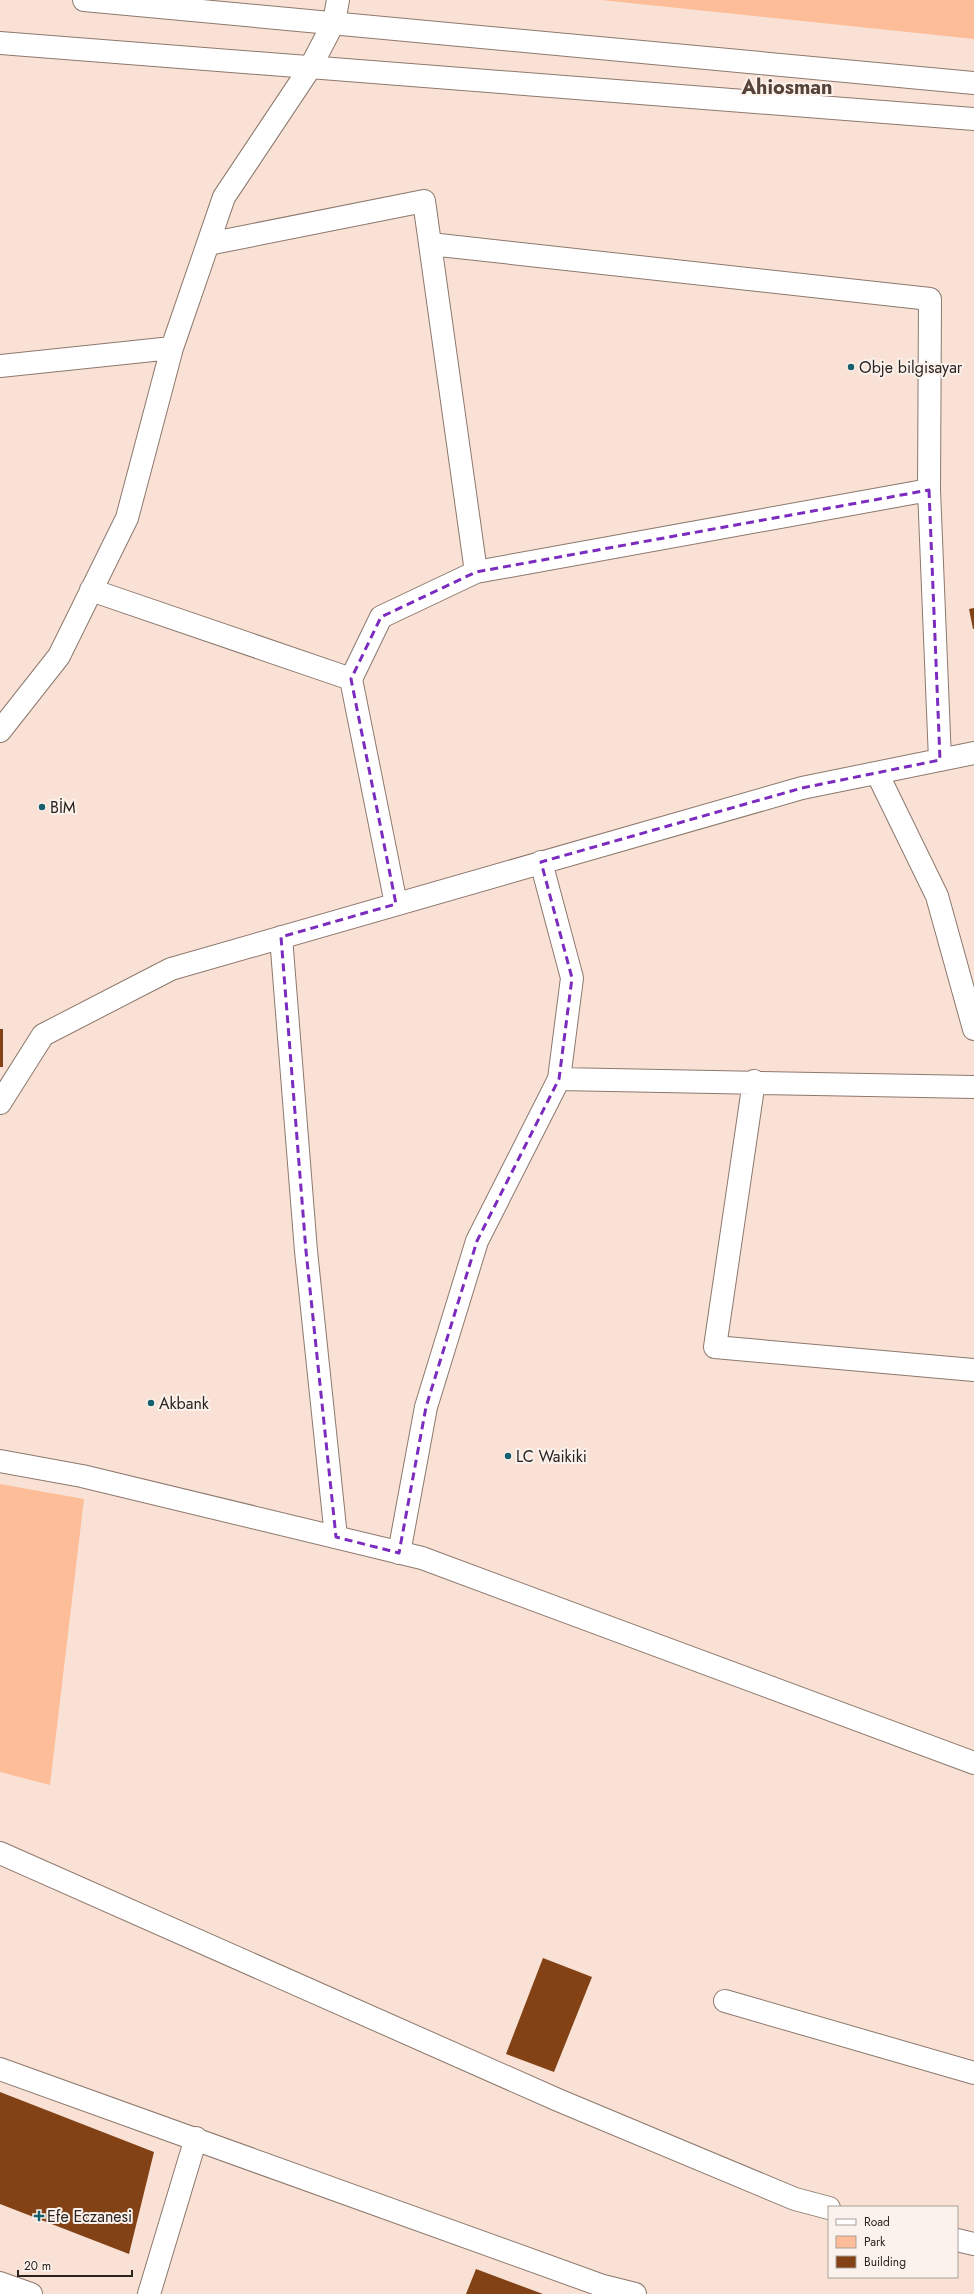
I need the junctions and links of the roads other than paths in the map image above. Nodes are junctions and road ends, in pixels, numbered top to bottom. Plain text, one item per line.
1 (84, 0) edge
2 (338, 0) edge
3 (334, 22) junction
4 (0, 43) edge
5 (310, 68) junction
6 (974, 83) edge
7 (974, 119) edge
8 (208, 244) junction
9 (430, 244) junction
10 (172, 348) junction
11 (0, 366) edge
12 (929, 490) junction
13 (476, 572) junction
14 (91, 590) junction
15 (351, 679) junction
16 (7, 706) edge
17 (0, 731) edge
18 (974, 753) edge
19 (940, 760) junction
20 (877, 773) junction
21 (541, 862) junction
22 (396, 904) junction
23 (281, 937) junction
24 (974, 1029) edge
25 (559, 1078) junction
26 (754, 1081) junction
27 (974, 1087) edge
28 (0, 1103) edge
29 (974, 1370) edge
30 (0, 1461) edge
31 (336, 1537) junction
32 (399, 1553) junction
33 (974, 1763) edge
34 (0, 1853) edge
35 (724, 2001) dead end
36 (0, 2069) edge
37 (974, 2074) edge
38 (196, 2138) junction
39 (828, 2208) edge
40 (958, 2240) edge
41 (974, 2244) edge
42 (0, 2283) edge
43 (31, 2294) edge
44 (149, 2294) edge
45 (635, 2294) edge

1 - 3 street
2 - 3 street
3 - 5 street
3 - 6 street
4 - 5 street
5 - 7 street
5 - 8 street
8 - 9 street
8 - 10 street
9 - 12 street
9 - 13 street
10 - 11 street
10 - 14 street
12 - 13 street
12 - 19 street
13 - 15 street
14 - 15 street
14 - 16 street
15 - 22 street
16 - 17 street
18 - 19 street
19 - 20 street
20 - 21 street
20 - 24 street
21 - 22 street
21 - 25 street
22 - 23 street
23 - 28 street
23 - 31 street
25 - 26 street
25 - 32 street
26 - 27 street
26 - 29 street
30 - 31 street
31 - 32 street
32 - 33 street
34 - 39 street
35 - 37 street
36 - 38 street
38 - 44 street
38 - 45 street
40 - 41 street
42 - 43 street

